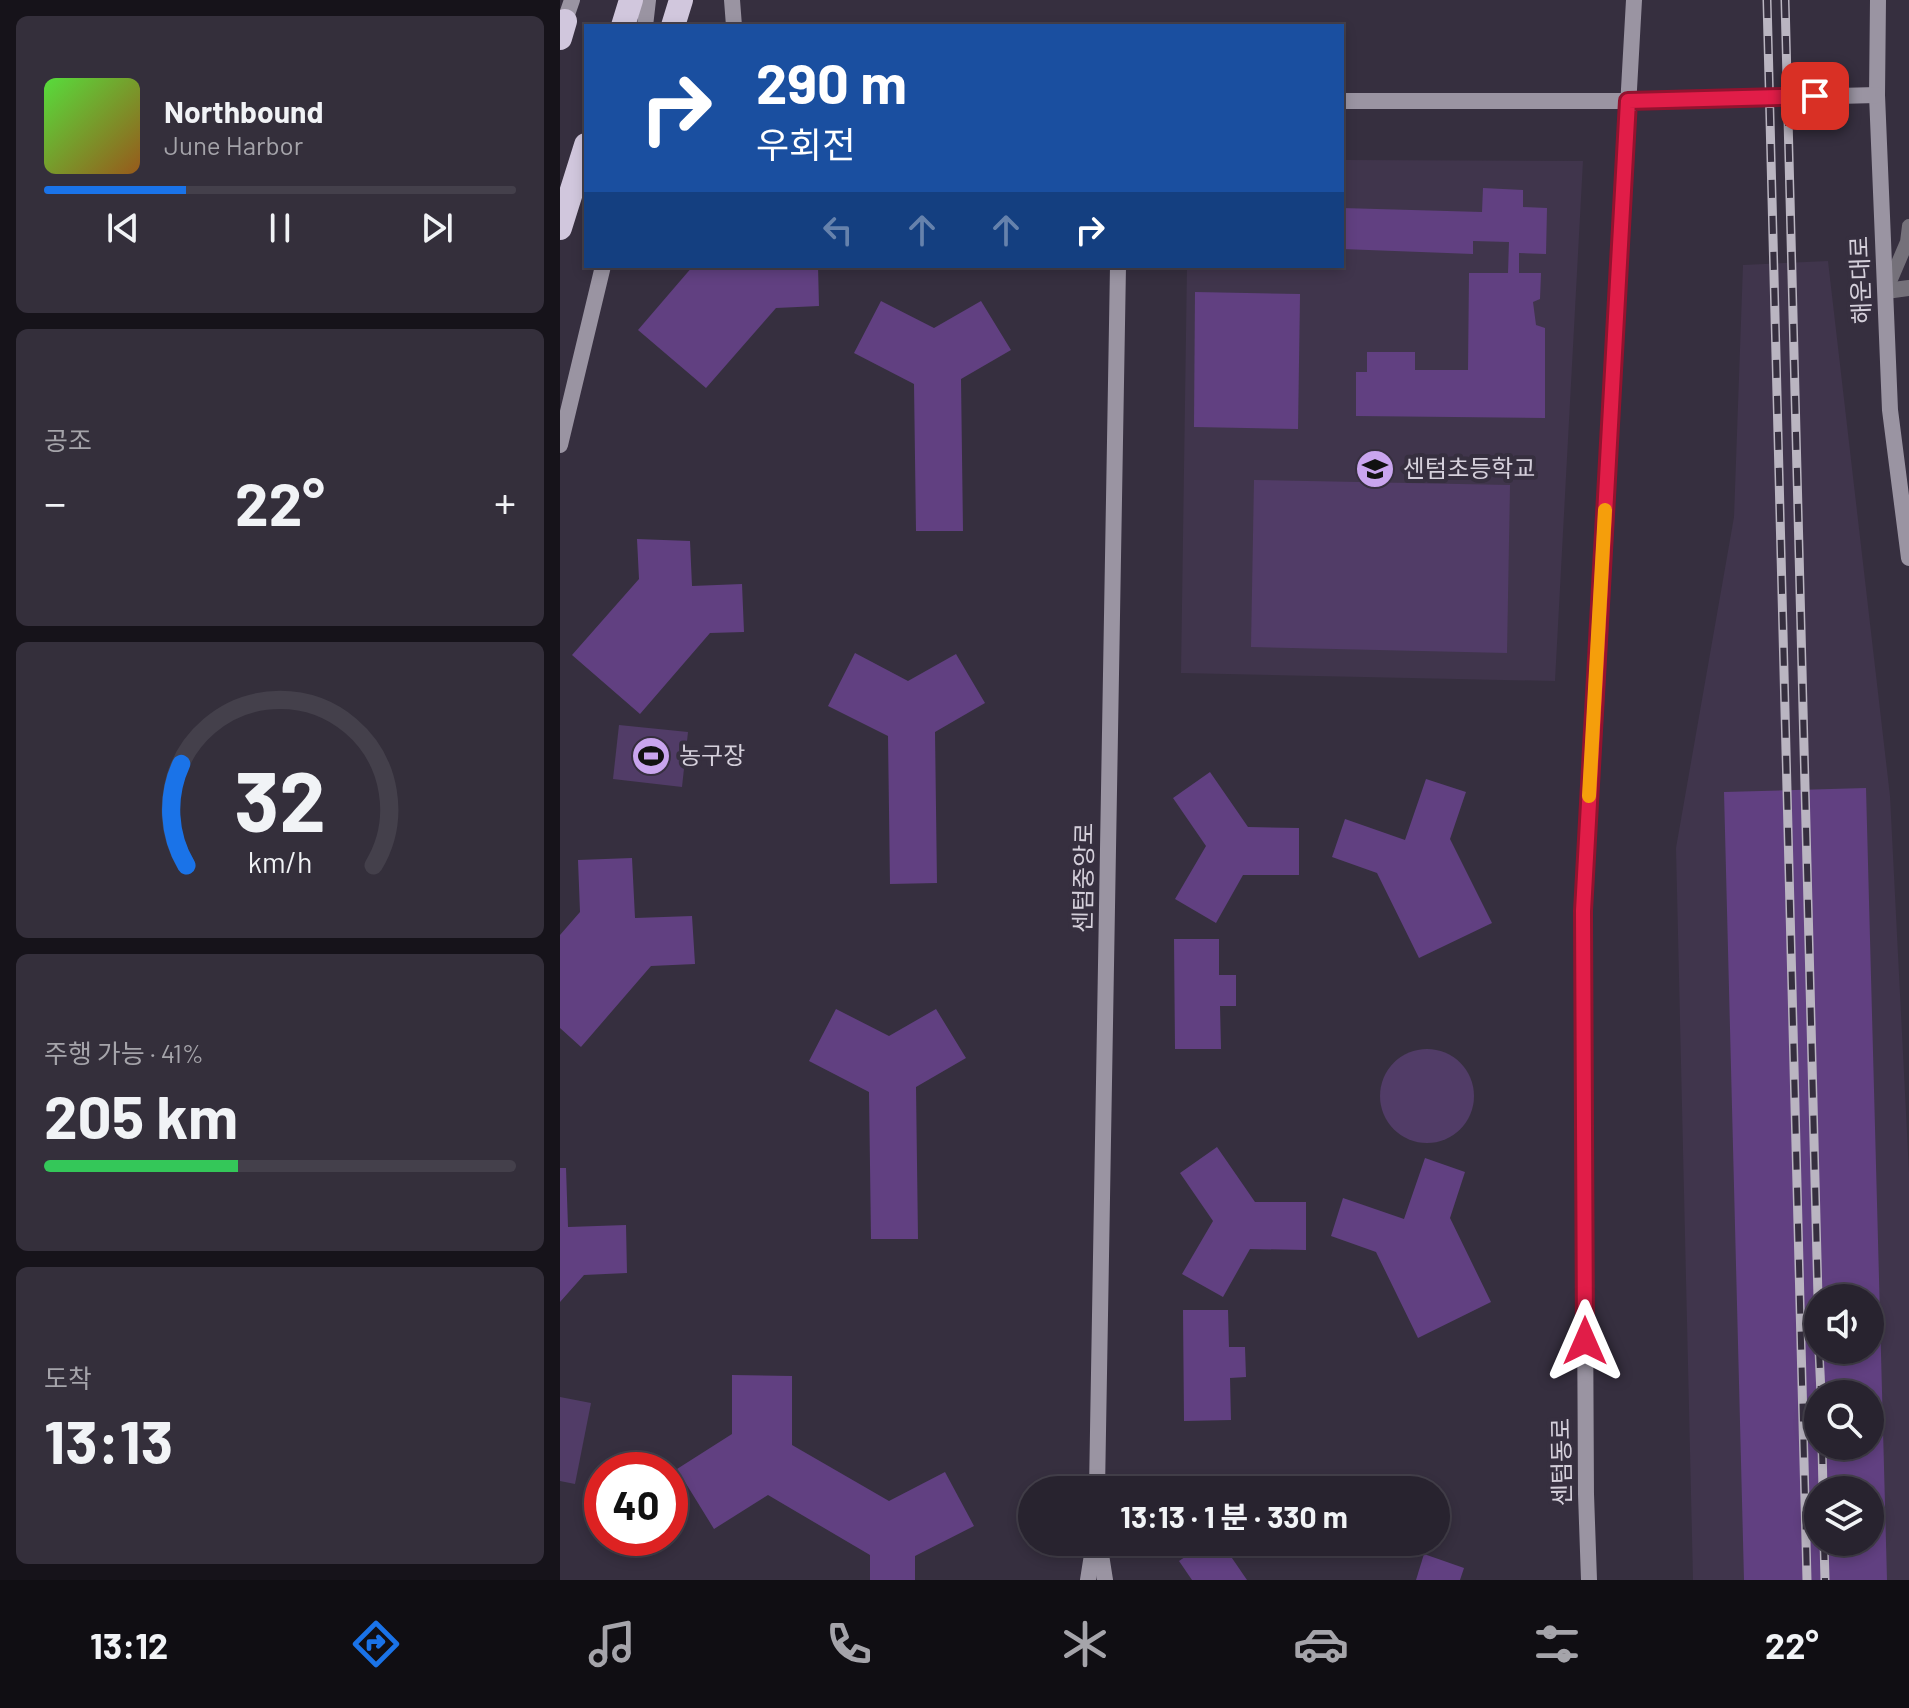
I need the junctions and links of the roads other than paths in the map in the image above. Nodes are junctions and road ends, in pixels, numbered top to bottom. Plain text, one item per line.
1 (631, 0) edge
2 (648, 0) edge
3 (681, 0) edge
4 (732, 0) edge
5 (1634, 0) edge
6 (1878, 0) edge
7 (624, 24) edge
8 (645, 24) edge
9 (674, 24) edge
10 (734, 24) edge
11 (1877, 95) junction
12 (1344, 101) edge
13 (1628, 101) junction
14 (584, 151) edge
15 (1909, 226) edge
16 (560, 228) edge
17 (603, 268) edge
18 (1118, 268) edge
19 (1909, 288) edge
20 (1886, 291) junction
21 (560, 445) edge
22 (1909, 558) edge
23 (1097, 1476) edge
24 (1094, 1556) edge
25 (1097, 1556) edge
26 (1100, 1556) edge
27 (1088, 1580) edge
28 (1097, 1580) edge
29 (1105, 1580) edge
30 (1589, 1580) edge

1 - 7 highway
2 - 8 main road
3 - 9 highway
4 - 10 main road
5 - 13 main road, 센텀동로
6 - 11 main road, 해운대로
11 - 13 main road
11 - 20 main road, 해운대로
12 - 13 main road
13 - 30 main road, 센텀동로
14 - 16 highway
15 - 20 lane
17 - 21 main road
18 - 23 main road, 센텀중앙로
19 - 20 street
20 - 22 main road, 해운대로
24 - 27 main road
25 - 28 main road
26 - 29 main road

